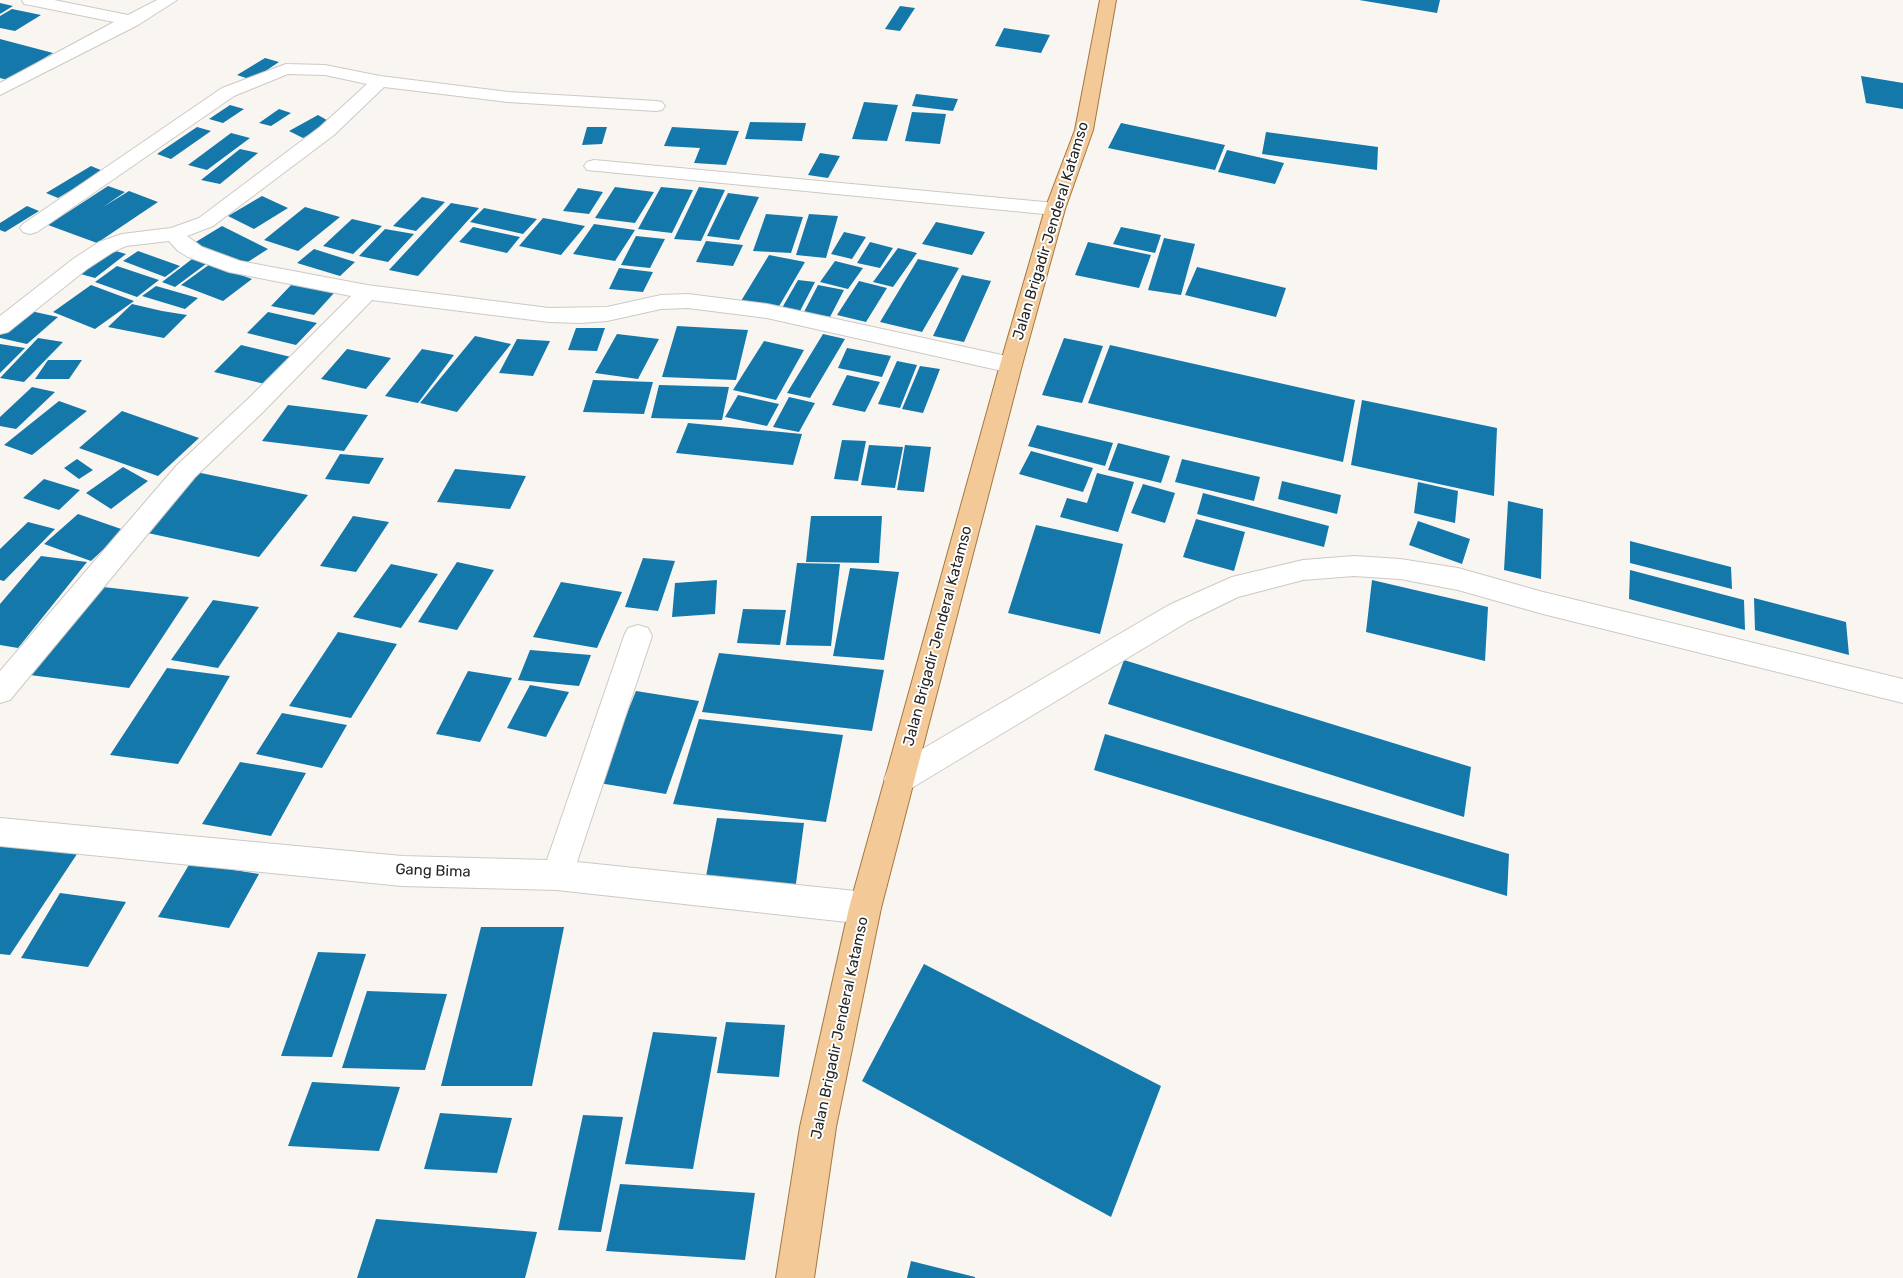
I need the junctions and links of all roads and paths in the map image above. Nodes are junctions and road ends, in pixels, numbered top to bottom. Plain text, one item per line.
1 (30, 0) edge
2 (169, 0) edge
3 (1108, 0) edge
4 (132, 21) junction
5 (380, 81) junction
6 (0, 90) edge
7 (656, 106) dead end
8 (594, 166) dead end
9 (1055, 209) junction
10 (30, 228) dead end
11 (174, 234) junction
12 (367, 292) junction
13 (0, 327) edge
14 (1011, 365) junction
15 (638, 636) dead end
16 (0, 691) edge
17 (1903, 691) edge
18 (899, 779) junction
19 (0, 832) edge
20 (557, 875) junction
21 (865, 908) junction
22 (795, 1278) edge

1 - 4 street
2 - 4 street
3 - 9 main road, Jalan Brigadir Jenderal Katamso
4 - 6 street
5 - 7 street
5 - 10 street
5 - 11 street
8 - 9 street
9 - 14 main road, Jalan Brigadir Jenderal Katamso
11 - 12 street
11 - 13 street
12 - 14 street
12 - 16 street
14 - 18 main road, Jalan Brigadir Jenderal Katamso
15 - 20 street
17 - 18 street
18 - 21 main road, Jalan Brigadir Jenderal Katamso
19 - 20 street, Gang Bima
20 - 21 street, Gang Bima
21 - 22 main road, Jalan Brigadir Jenderal Katamso

